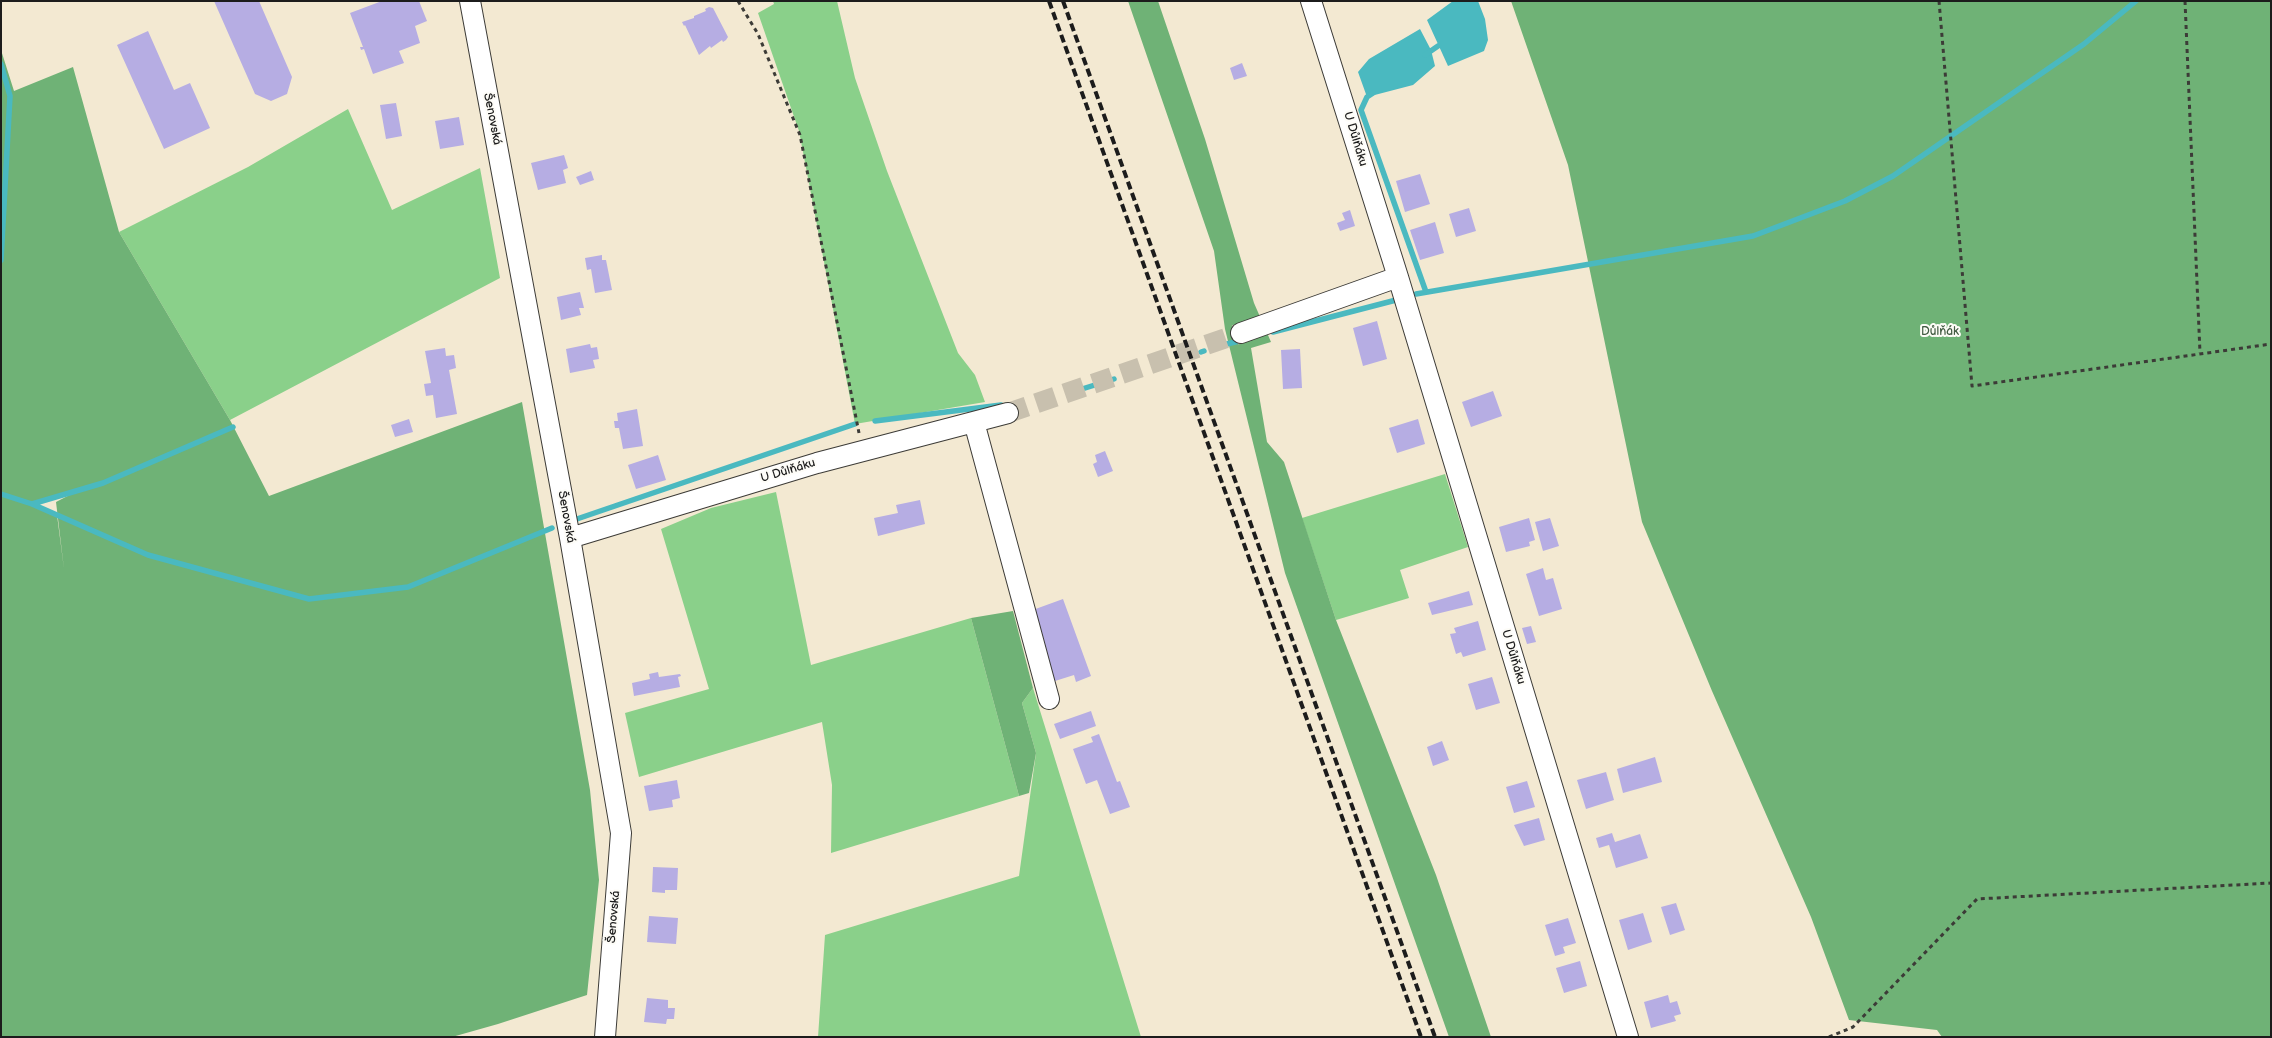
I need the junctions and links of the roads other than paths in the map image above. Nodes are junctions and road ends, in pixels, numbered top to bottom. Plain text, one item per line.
1 (470, 1) edge
2 (1312, 1) edge
3 (1398, 277) junction
4 (1241, 333) tunnel mouth
5 (1008, 413) tunnel mouth
6 (974, 422) junction
7 (570, 538) junction
8 (1049, 699) dead end
9 (605, 1037) edge
10 (1628, 1037) edge

1 - 7 street, Šenovská
2 - 3 street, U Důlňáku
3 - 4 street
3 - 10 street, U Důlňáku
5 - 6 street, U Důlňáku
6 - 7 street, U Důlňáku
6 - 8 street
7 - 9 street, Šenovská

